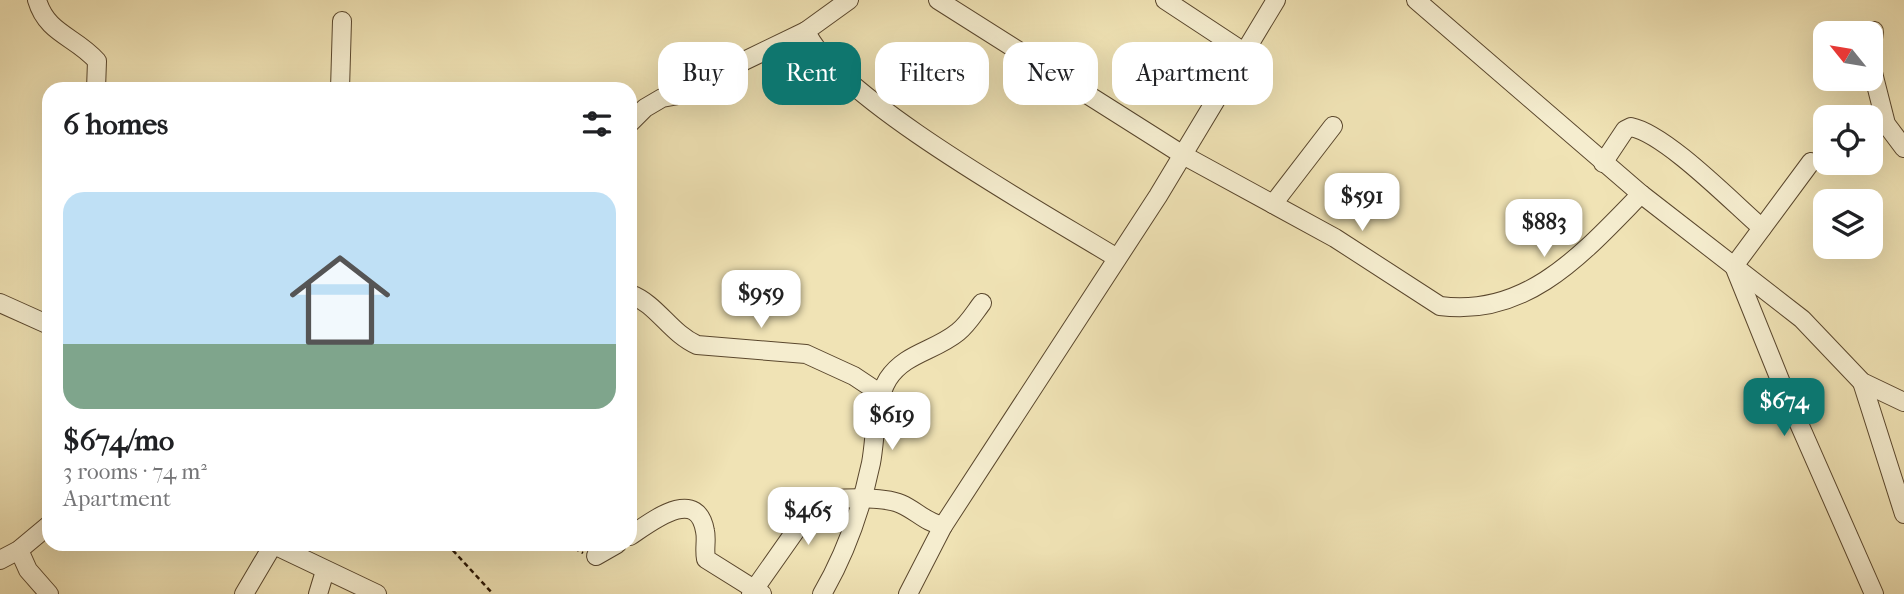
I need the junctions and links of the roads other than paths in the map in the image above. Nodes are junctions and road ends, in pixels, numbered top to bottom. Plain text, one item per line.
1 (37, 0) edge
2 (849, 0) edge
3 (939, 0) edge
4 (1165, 0) edge
5 (1276, 0) edge
6 (1425, 3) edge
7 (342, 21) dead end
8 (806, 32) junction
9 (1229, 42) edge
10 (1250, 42) edge
11 (96, 82) edge
12 (340, 82) edge
13 (1878, 91) edge
14 (1213, 105) edge
15 (637, 116) edge
16 (1333, 126) dead end
17 (1904, 148) edge
18 (1183, 155) junction
19 (1811, 162) dead end
20 (1604, 163) junction
21 (1641, 194) junction
22 (1273, 204) junction
23 (1762, 228) junction
24 (1117, 258) junction
25 (1734, 266) junction
26 (637, 299) edge
27 (0, 303) edge
28 (982, 303) dead end
29 (42, 322) edge
30 (1862, 382) junction
31 (881, 394) junction
32 (1904, 402) edge
33 (861, 500) junction
34 (1904, 514) edge
35 (943, 526) junction
36 (42, 531) edge
37 (637, 531) edge
38 (19, 550) junction
39 (269, 551) edge
40 (284, 551) edge
41 (604, 551) edge
42 (596, 555) dead end
43 (0, 560) edge
44 (325, 571) junction
45 (755, 592) edge
46 (49, 594) edge
47 (244, 594) edge
48 (318, 594) edge
49 (377, 594) edge
50 (822, 594) edge
51 (908, 594) edge
52 (1874, 594) edge

1 - 11 street
2 - 8 street
3 - 18 street
4 - 9 street
5 - 10 street
6 - 20 street
7 - 12 street
8 - 15 street
8 - 24 street
13 - 17 street
14 - 18 street
16 - 22 street
18 - 22 street
18 - 24 street
19 - 23 street
20 - 21 street
20 - 23 street
21 - 22 street
21 - 25 street
23 - 25 street
24 - 35 street
25 - 30 street
25 - 52 street
26 - 31 street
27 - 29 street
28 - 31 street
30 - 32 street
30 - 34 street
31 - 33 street
33 - 35 street
33 - 45 street
33 - 50 street
35 - 51 street
36 - 38 street
37 - 45 street
38 - 43 street
38 - 46 street
39 - 47 street
40 - 44 street
41 - 42 street
44 - 48 street
44 - 49 street

